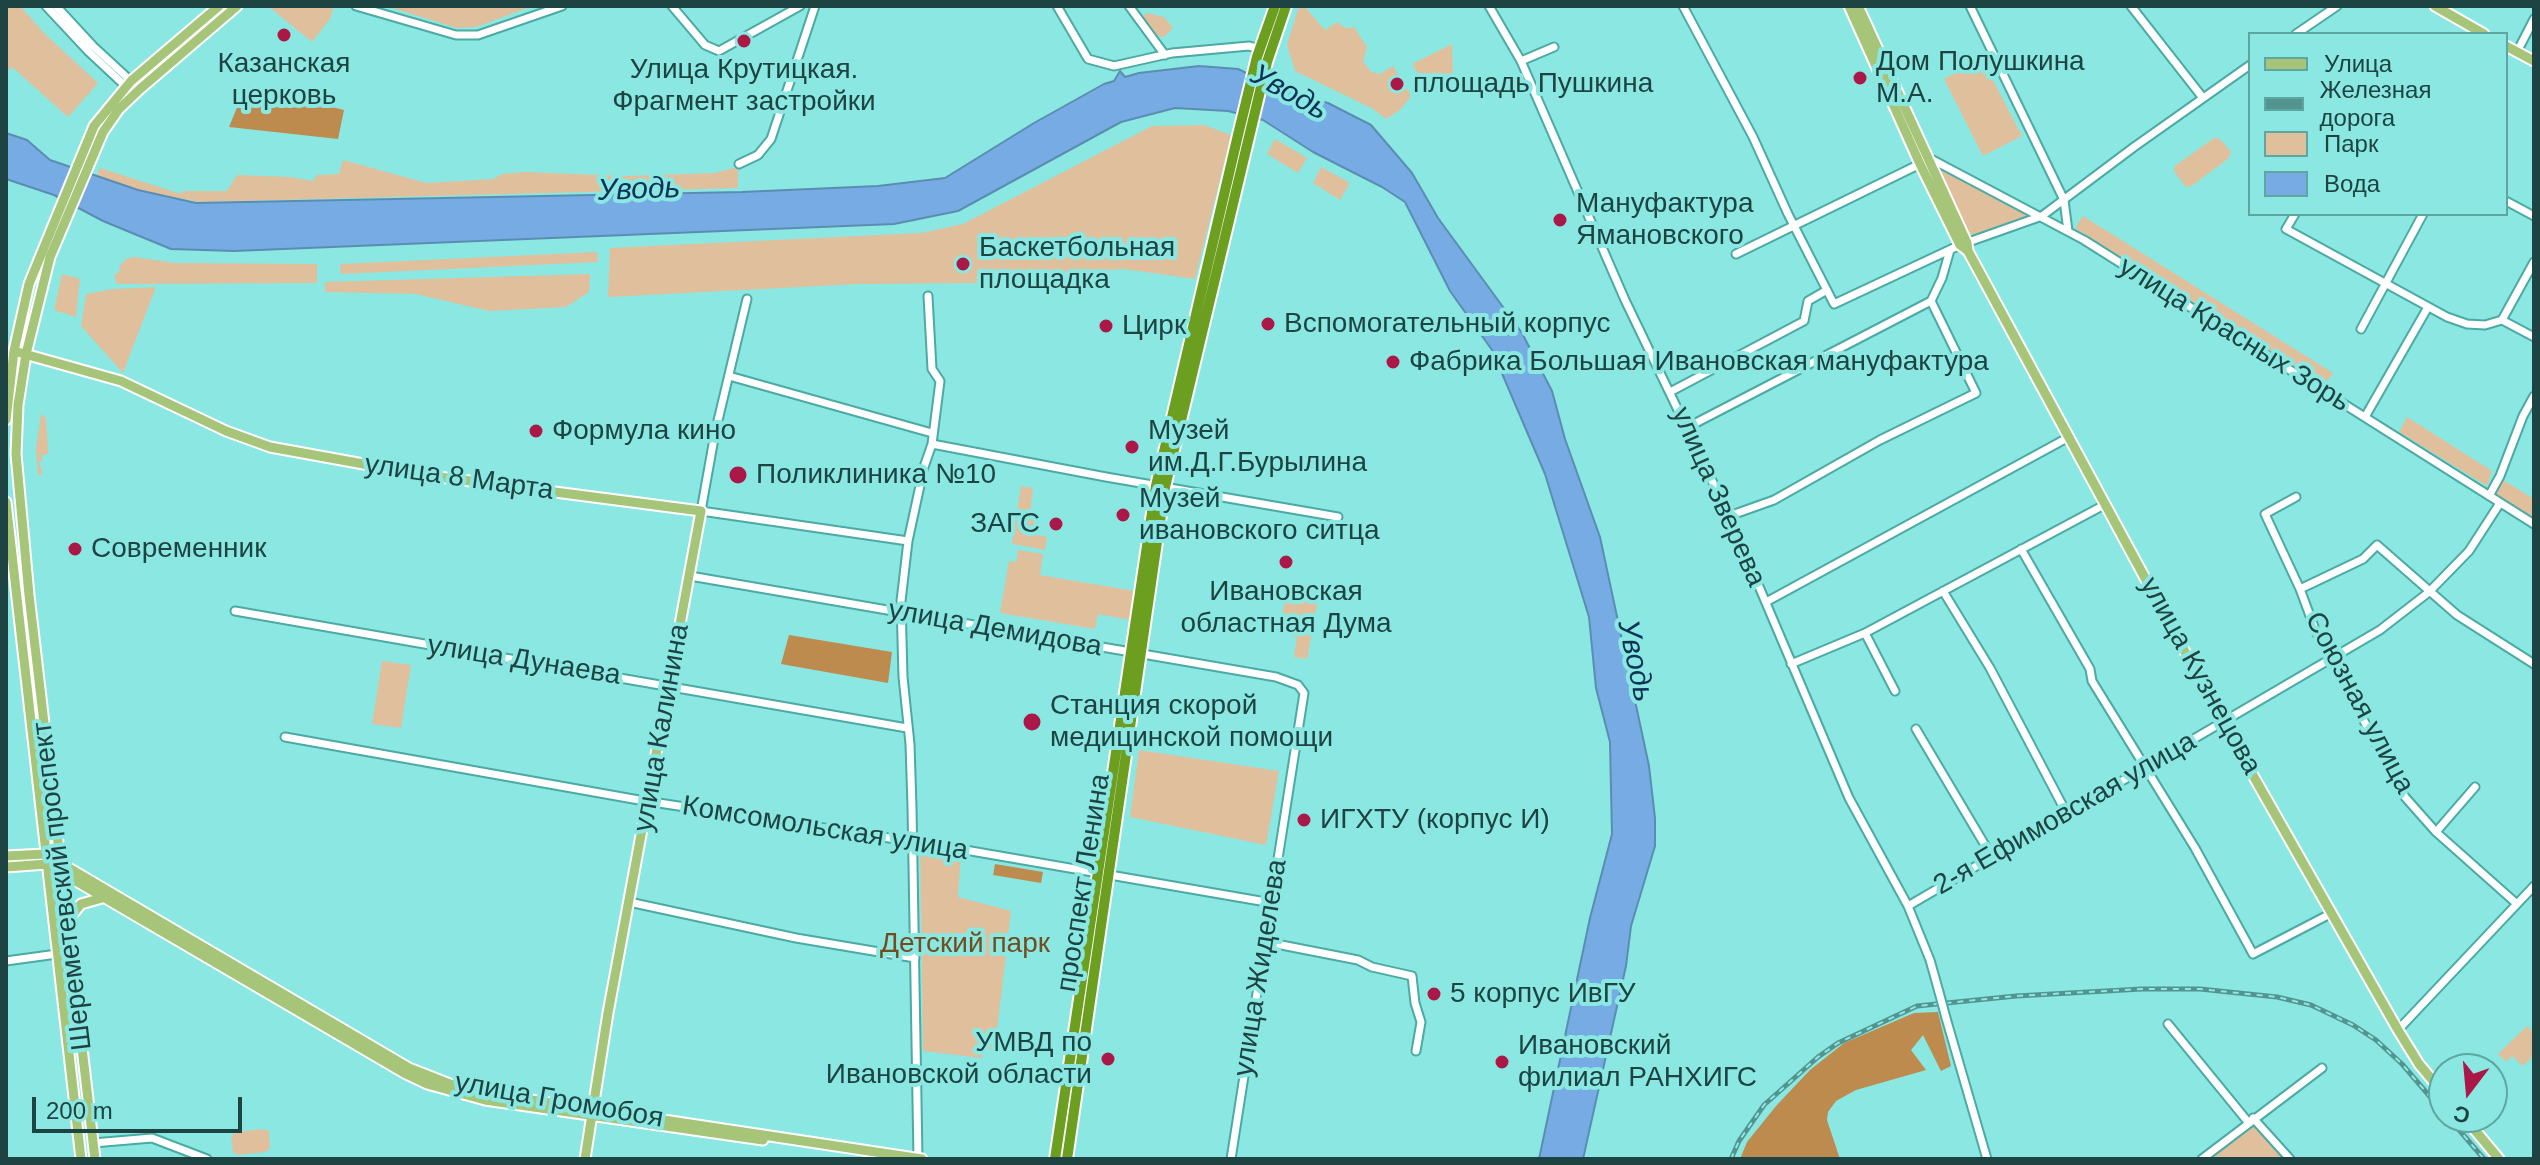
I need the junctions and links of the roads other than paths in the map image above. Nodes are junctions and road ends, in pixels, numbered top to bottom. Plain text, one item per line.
1 (46, 6) edge
2 (56, 6) edge
3 (219, 6) edge
4 (237, 6) edge
5 (356, 6) edge
6 (562, 6) edge
7 (672, 6) edge
8 (800, 6) edge
9 (815, 6) edge
10 (1057, 6) edge
11 (1129, 6) edge
12 (1275, 6) edge
13 (1286, 6) edge
14 (1489, 6) edge
15 (1683, 6) edge
16 (1849, 6) edge
17 (1858, 6) edge
18 (1970, 6) edge
19 (2131, 6) edge
20 (2337, 6) edge
21 (2435, 6) edge
22 (2534, 19) edge
23 (2299, 32) edge
24 (2480, 32) edge
25 (1554, 47) dead end
26 (2508, 47) edge
27 (2517, 52) junction
28 (1165, 55) junction
29 (1261, 56) junction
30 (1521, 61) junction
31 (2534, 61) edge
32 (2248, 66) edge
33 (129, 84) junction
34 (137, 92) junction
35 (2203, 98) junction
36 (93, 140) junction
37 (1924, 162) junction
38 (739, 164) dead end
39 (2064, 200) junction
40 (2508, 202) edge
41 (2042, 216) junction
42 (2294, 216) edge
43 (2422, 216) edge
44 (2534, 216) edge
45 (57, 224) junction
46 (1793, 226) junction
47 (2068, 231) junction
48 (1961, 247) junction
49 (1736, 254) dead end
50 (2534, 262) edge
51 (2386, 284) junction
52 (1827, 290) junction
53 (928, 296) dead end
54 (747, 299) dead end
55 (1931, 301) junction
56 (2428, 307) junction
57 (2502, 320) junction
58 (2361, 329) dead end
59 (2534, 337) edge
60 (10, 349) edge
61 (26, 354) junction
62 (729, 376) junction
63 (1670, 392) junction
64 (2534, 396) edge
65 (2365, 417) junction
66 (6, 420) edge
67 (1688, 427) junction
68 (932, 433) junction
69 (2069, 437) junction
70 (932, 444) junction
71 (1160, 487) junction
72 (2489, 496) junction
73 (2296, 497) dead end
74 (6, 502) edge
75 (2500, 503) junction
76 (2106, 504) junction
77 (701, 511) junction
78 (1729, 516) junction
79 (1338, 517) dead end
80 (2534, 524) edge
81 (908, 541) junction
82 (2021, 549) junction
83 (690, 576) junction
84 (2300, 589) junction
85 (1943, 591) junction
86 (2429, 592) junction
87 (1766, 602) junction
88 (235, 611) dead end
89 (901, 612) junction
90 (34, 627) junction
91 (20, 628) junction
92 (1865, 633) junction
93 (1137, 654) junction
94 (2331, 660) junction
95 (1791, 664) junction
96 (2534, 664) edge
97 (670, 685) junction
98 (1298, 685) joint
99 (1895, 691) dead end
100 (41, 700) junction
101 (28, 702) junction
102 (2223, 723) junction
103 (907, 728) junction
104 (1916, 729) dead end
105 (285, 737) dead end
106 (2145, 768) junction
107 (2475, 787) dead end
108 (648, 801) junction
109 (2067, 814) junction
110 (2436, 832) junction
111 (912, 842) junction
112 (6, 856) edge
113 (1992, 857) junction
114 (46, 859) junction
115 (6, 867) edge
116 (61, 868) junction
117 (1103, 875) junction
118 (2534, 886) edge
119 (103, 898) junction
120 (629, 902) junction
121 (1272, 903) junction
122 (2517, 904) junction
123 (1908, 906) junction
124 (2332, 913) junction
125 (67, 921) junction
126 (1266, 942) junction
127 (57, 954) junction
128 (915, 958) junction
129 (6, 961) edge
130 (2168, 1024) dead end
131 (2398, 1030) junction
132 (1416, 1051) dead end
133 (2322, 1068) dead end
134 (85, 1072) junction
135 (71, 1073) junction
136 (2428, 1075) edge
137 (592, 1112) junction
138 (2250, 1120) junction
139 (2477, 1133) edge
140 (93, 1143) junction
141 (188, 1156) edge
142 (81, 1159) edge
143 (95, 1159) edge
144 (207, 1159) edge
145 (585, 1159) edge
146 (885, 1159) edge
147 (919, 1159) edge
148 (1055, 1159) edge
149 (1067, 1159) edge
150 (1231, 1159) edge
151 (1987, 1159) edge
152 (2202, 1159) edge
153 (2290, 1159) edge
154 (2499, 1159) edge

1 - 33 street
2 - 33 street
3 - 33 main road
4 - 34 main road
5 - 6 street
7 - 8 street
9 - 38 street
10 - 28 street
11 - 28 street
12 - 29 highway, проспект Ленина
13 - 29 highway, проспект Ленина
14 - 30 street, улица Зверева
15 - 46 street
16 - 37 main road, улица Кузнецова
17 - 37 main road, улица Кузнецова
18 - 39 street
19 - 35 street
20 - 23 street
21 - 24 main road
22 - 27 street
25 - 30 street
26 - 27 main road
27 - 31 main road
28 - 29 street
29 - 71 highway, проспект Ленина
30 - 63 street, улица Зверева
32 - 35 street
33 - 34 street
33 - 36 main road
34 - 36 main road
35 - 39 street
36 - 45 main road
37 - 41 street, улица Красных Зорь
37 - 46 street
37 - 48 main road, улица Кузнецова
39 - 41 street
39 - 47 street
40 - 44 street
41 - 47 street, улица Красных Зорь
41 - 48 street
42 - 51 street
43 - 51 street
45 - 60 main road
45 - 61 main road, Шереметевский проспект
46 - 49 street
46 - 52 street
47 - 65 street, улица Красных Зорь
48 - 52 street
48 - 55 street
48 - 69 main road, улица Кузнецова
50 - 57 street
51 - 56 street
51 - 58 street
52 - 63 street
53 - 68 street
54 - 62 street, улица Калинина
55 - 67 street
55 - 78 street
56 - 57 street
56 - 65 street
57 - 59 street
60 - 61 main road, улица 8 Марта
60 - 66 main road
61 - 77 main road, улица 8 Марта
61 - 90 main road, Шереметевский проспект
62 - 68 street
62 - 77 street, улица Калинина
63 - 67 street, улица Зверева
64 - 72 street
65 - 72 street, улица Красных Зорь
67 - 78 street, улица Зверева
68 - 70 street
69 - 76 main road, улица Кузнецова
69 - 87 street
70 - 71 street
70 - 81 street
71 - 79 street
71 - 93 highway, проспект Ленина
72 - 75 street, улица Красных Зорь
73 - 84 street, Союзная улица
74 - 91 main road, Шереметевский проспект
75 - 80 street, улица Красных Зорь
75 - 86 street, 2-я Ефимовская улица
76 - 82 street
76 - 102 main road, улица Кузнецова
77 - 81 street, улица 8 Марта
77 - 83 main road, улица Калинина
78 - 87 street, улица Зверева
81 - 89 street
82 - 85 street
82 - 106 street
83 - 89 street, улица Демидова
83 - 97 main road, улица Калинина
84 - 86 street
84 - 94 street, Союзная улица
85 - 92 street
85 - 109 street
86 - 94 street, 2-я Ефимовская улица
86 - 96 street
87 - 95 street, улица Зверева
88 - 97 street, улица Дунаева
89 - 93 street, улица Демидова
89 - 103 street
90 - 91 main road
90 - 100 main road, Шереметевский проспект
91 - 101 main road, Шереметевский проспект
92 - 95 street
92 - 99 street
93 - 98 street, улица Демидова
93 - 117 highway, проспект Ленина
94 - 102 street, 2-я Ефимовская улица
94 - 110 street, Союзная улица
95 - 123 street, улица Зверева
97 - 103 street, улица Дунаева
97 - 108 main road, улица Калинина
98 - 121 street, улица Жиделева
100 - 101 main road, Шереметевский проспект
100 - 116 main road, Шереметевский проспект
101 - 114 main road, Шереметевский проспект
102 - 106 street, 2-я Ефимовская улица
102 - 124 main road, улица Кузнецова
103 - 111 street
104 - 113 street
105 - 108 street, Комсомольская улица
106 - 109 street, 2-я Ефимовская улица
106 - 124 street
107 - 110 street
108 - 111 street, Комсомольская улица
108 - 120 main road, улица Калинина
109 - 113 street, 2-я Ефимовская улица
110 - 122 street, Союзная улица
111 - 117 street, Комсомольская улица
111 - 128 street
112 - 114 main road
113 - 123 street, 2-я Ефимовская улица
114 - 115 main road
114 - 116 main road
114 - 127 main road, Шереметевский проспект
116 - 119 main road, улица Громобоя
116 - 125 main road, Шереметевский проспект
116 - 137 main road, улица Громобоя
117 - 121 street, Комсомольская улица
117 - 148 highway, проспект Ленина
117 - 149 highway, проспект Ленина
118 - 122 street
119 - 125 main road
119 - 137 main road, улица Громобоя
120 - 128 street
120 - 137 main road, улица Калинина
121 - 126 street, улица Жиделева
122 - 131 street
123 - 151 street, улица Зверева, bridge
124 - 131 main road, улица Кузнецова
125 - 134 main road, Шереметевский проспект
126 - 132 street
126 - 150 street, улица Жиделева
127 - 129 street
127 - 135 main road, Шереметевский проспект
128 - 147 street
130 - 138 street
131 - 136 main road, улица Кузнецова
133 - 138 street
134 - 135 main road, Шереметевский проспект
134 - 140 main road, Шереметевский проспект
135 - 142 main road, Шереметевский проспект
137 - 145 main road, улица Калинина
137 - 146 main road, улица Громобоя
137 - 147 main road, улица Громобоя
138 - 152 street
138 - 153 street
139 - 154 main road
140 - 141 street
140 - 143 main road, Шереметевский проспект
141 - 144 street

